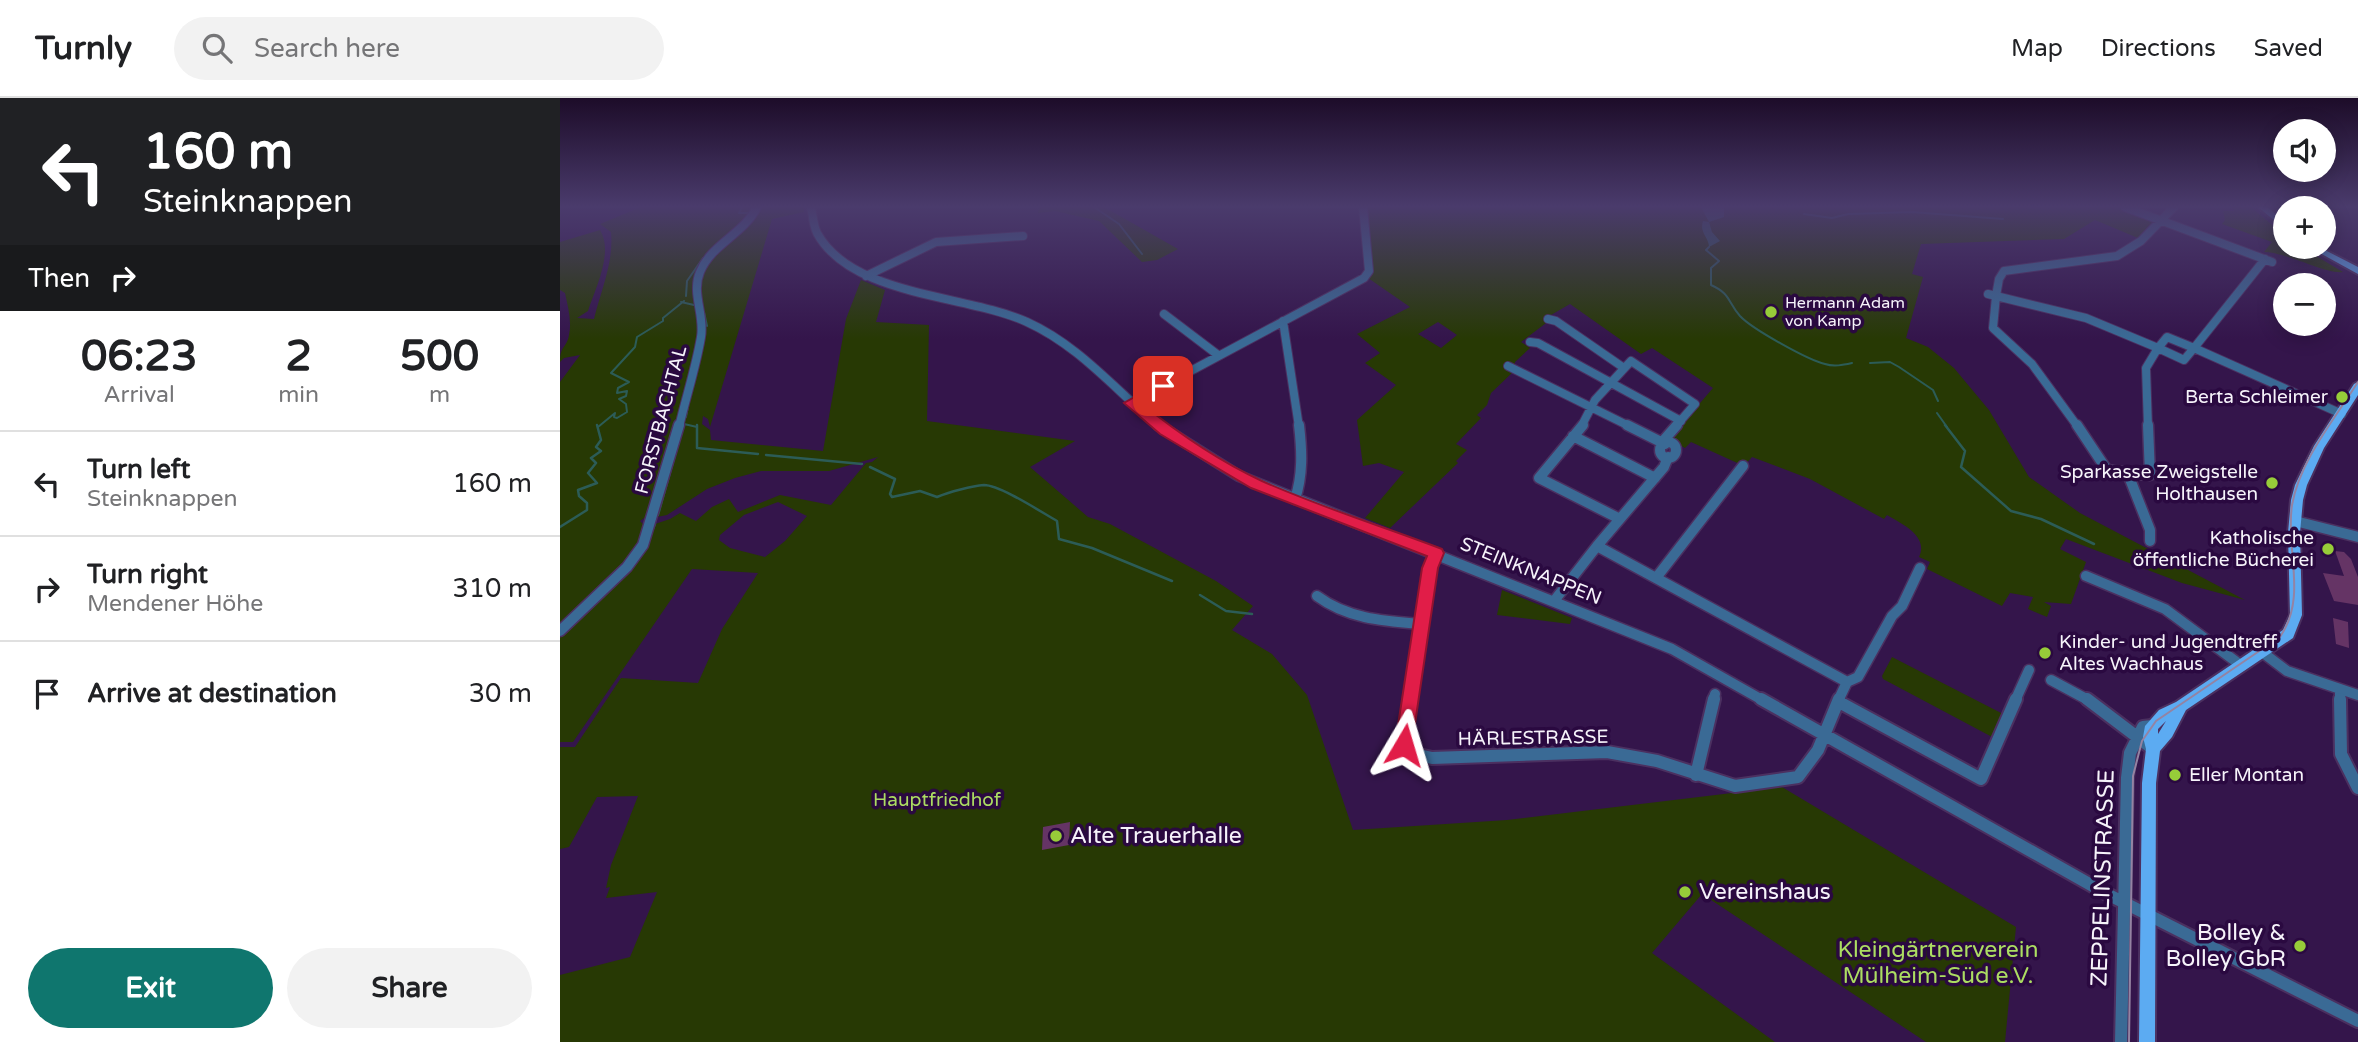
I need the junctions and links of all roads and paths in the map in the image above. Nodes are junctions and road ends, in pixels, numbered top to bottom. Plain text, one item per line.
1 (717, 251) edge
2 (833, 251) edge
3 (917, 251) edge
4 (1366, 251) edge
5 (2128, 251) edge
6 (2242, 251) edge
7 (2336, 259) edge
8 (2358, 271) edge
9 (866, 276) junction
10 (1992, 295) junction
11 (1164, 314) dead end
12 (1548, 319) dead end
13 (1283, 321) junction
14 (1530, 342) dead end
15 (2194, 348) junction
16 (2157, 349) junction
17 (1218, 355) junction
18 (1508, 366) dead end
19 (1624, 368) junction
20 (1610, 382) junction
21 (2358, 386) edge
22 (1131, 403) junction
23 (1593, 407) junction
24 (2342, 414) junction
25 (1681, 421) junction
26 (1573, 436) junction
27 (1664, 442) junction
28 (1743, 466) dead end
29 (2128, 474) junction
30 (1655, 478) junction
31 (1295, 499) junction
32 (1620, 519) junction
33 (2295, 521) junction
34 (2358, 537) edge
35 (2150, 541) dead end
36 (1597, 546) junction
37 (1436, 553) junction
38 (1920, 568) dead end
39 (2086, 576) dead end
40 (1656, 578) junction
41 (1317, 596) dead end
42 (1554, 601) junction
43 (1422, 624) junction
44 (560, 631) edge
45 (2262, 652) junction
46 (2242, 666) junction
47 (2029, 670) dead end
48 (2051, 680) dead end
49 (1847, 682) junction
50 (2340, 689) junction
51 (1716, 694) dead end
52 (2358, 695) edge
53 (1839, 702) junction
54 (2181, 706) junction
55 (2151, 726) junction
56 (1823, 734) junction
57 (2136, 737) junction
58 (2153, 749) junction
59 (1696, 775) junction
60 (2358, 789) edge
61 (2123, 902) junction
62 (2148, 915) junction
63 (2357, 1023) edge
64 (2121, 1042) edge
65 (2147, 1042) edge

1 - 44 street, FORSTBACHTAL
2 - 9 street, STEINKNAPPEN
3 - 9 street
4 - 13 street
5 - 10 street
6 - 15 street
7 - 8 main road
9 - 22 street, STEINKNAPPEN
10 - 16 street
10 - 29 street
11 - 17 street
12 - 19 street
13 - 17 street
13 - 31 street
14 - 20 street
15 - 16 street
15 - 16 street
15 - 24 street
16 - 29 street
17 - 22 street
18 - 23 street
19 - 20 street
19 - 25 street
20 - 23 street
20 - 25 street
21 - 24 main road, ZEPPELINSTRASSE
22 - 31 street, STEINKNAPPEN
23 - 26 street
23 - 27 street
24 - 33 main road, ZEPPELINSTRASSE
25 - 27 street
26 - 30 street
26 - 32 street
27 - 30 street
28 - 40 street
29 - 35 street
30 - 32 street
31 - 37 street, STEINKNAPPEN
32 - 36 street
33 - 34 street
33 - 45 main road, ZEPPELINSTRASSE
36 - 40 street
36 - 42 street
37 - 42 street, STEINKNAPPEN
37 - 43 street
38 - 49 street, HÄRLESTRASSE
39 - 46 street
40 - 49 street
41 - 43 street
42 - 56 street, STEINKNAPPEN
43 - 59 street, HÄRLESTRASSE
45 - 46 main road, ZEPPELINSTRASSE
45 - 50 street
46 - 54 main road, ZEPPELINSTRASSE
47 - 53 street
48 - 57 street
49 - 53 street, HÄRLESTRASSE
50 - 52 street
50 - 60 street
51 - 59 street
53 - 56 street, HÄRLESTRASSE
54 - 55 main road, ZEPPELINSTRASSE
54 - 58 main road, ZEPPELINSTRASSE
55 - 57 street, ZEPPELINSTRASSE
55 - 58 main road, ZEPPELINSTRASSE
56 - 59 street, HÄRLESTRASSE
56 - 61 street, STEINKNAPPEN
57 - 58 street
57 - 61 street, ZEPPELINSTRASSE
58 - 62 main road, ZEPPELINSTRASSE
61 - 62 street, STEINKNAPPEN
61 - 64 street, ZEPPELINSTRASSE
62 - 63 street, STEINKNAPPEN
62 - 65 main road, ZEPPELINSTRASSE

